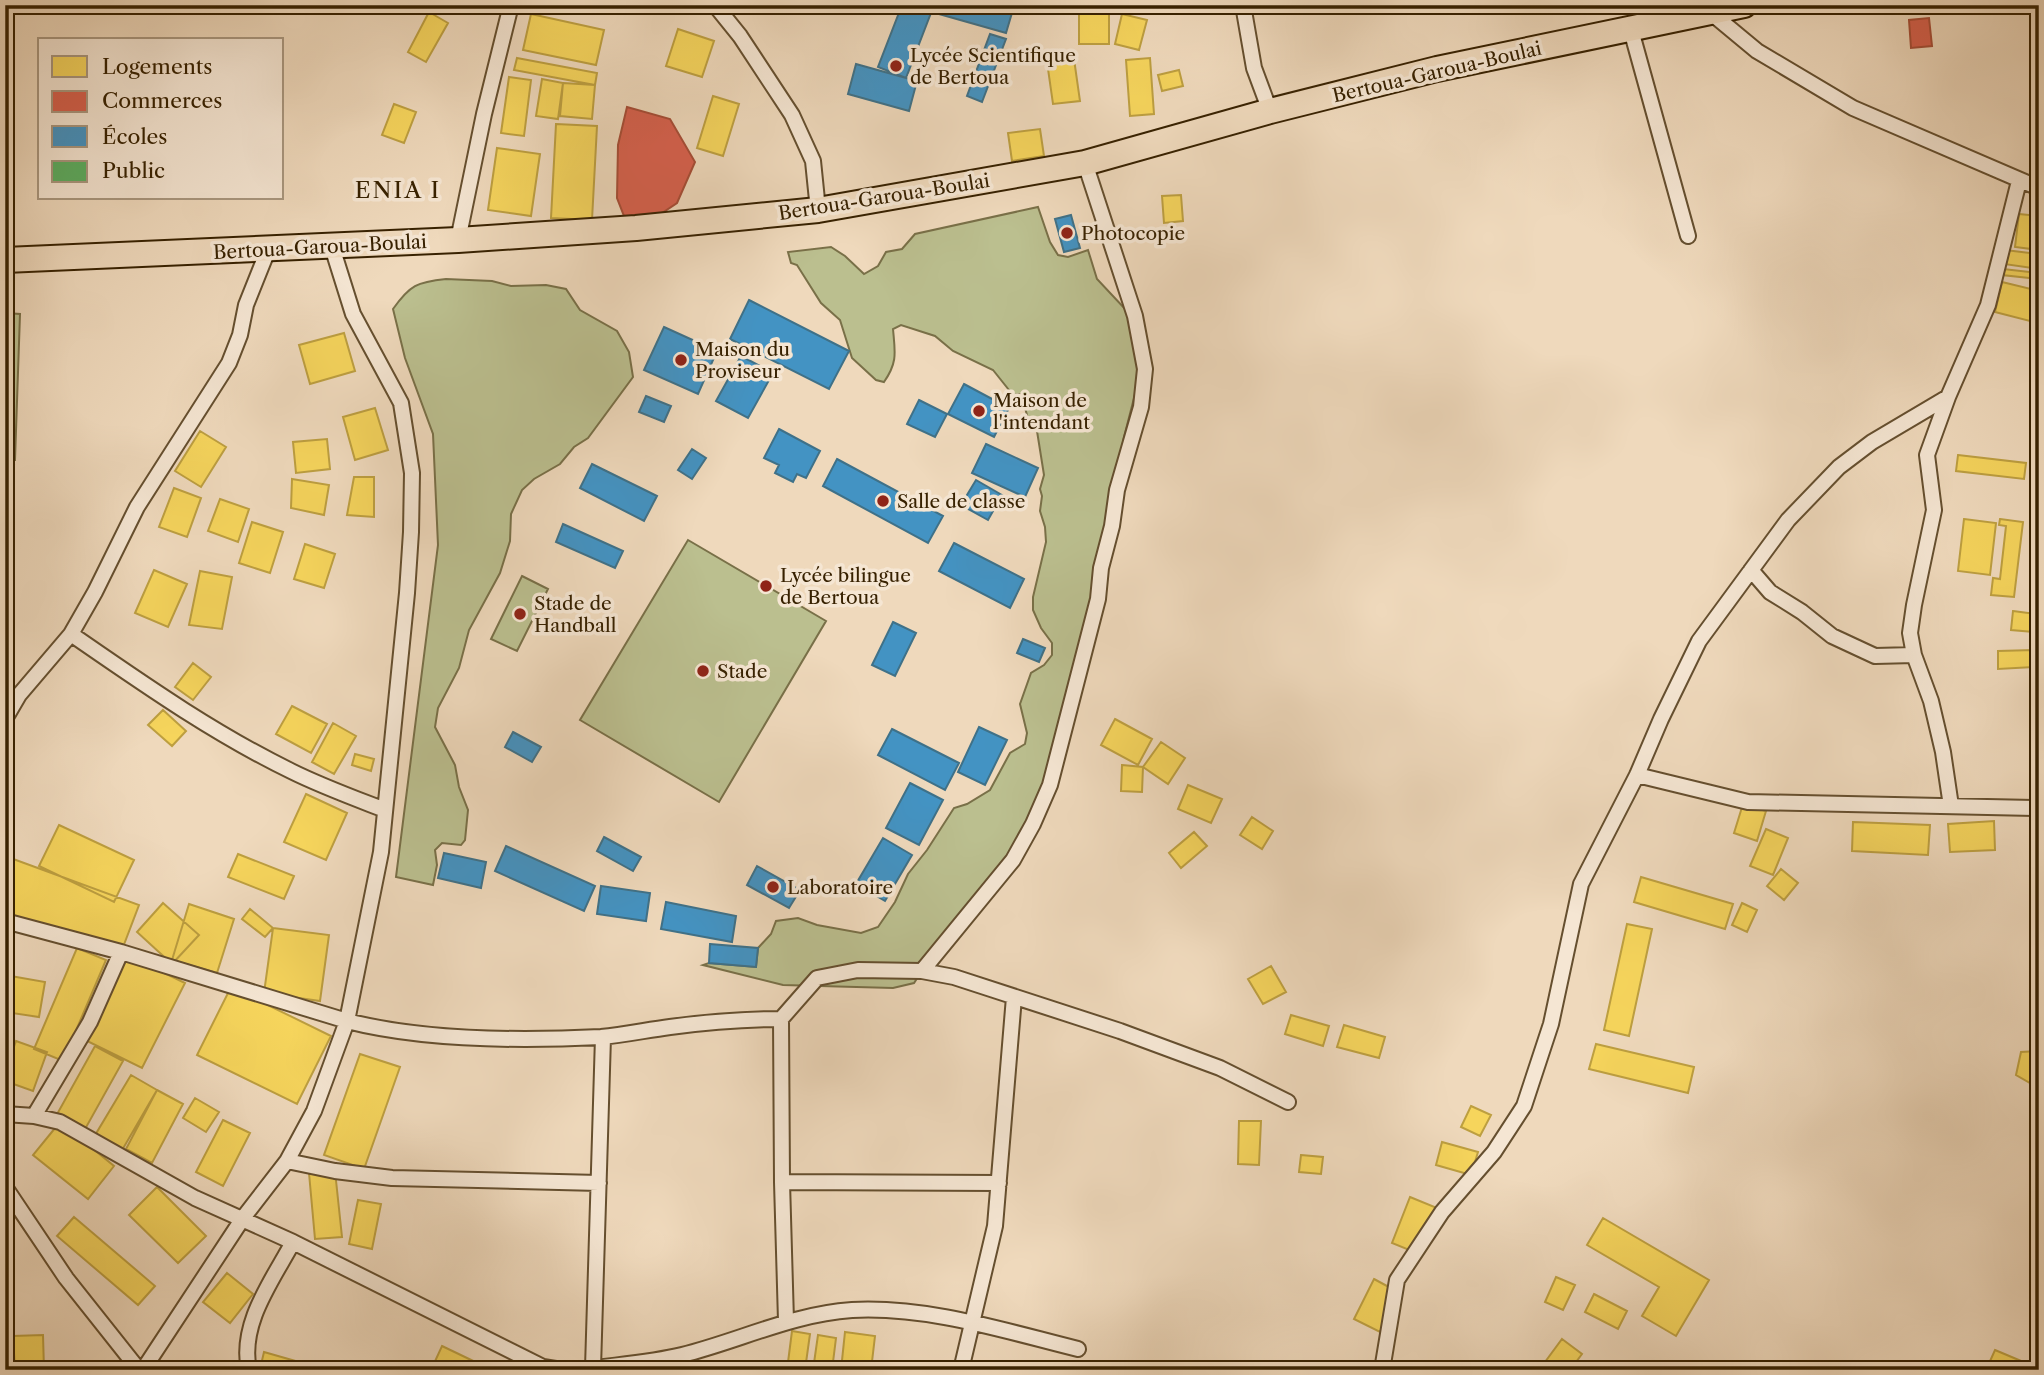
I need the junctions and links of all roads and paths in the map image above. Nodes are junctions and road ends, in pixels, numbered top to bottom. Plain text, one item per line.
1 (511, 5) edge
2 (715, 5) edge
3 (1243, 5) edge
4 (1744, 5) edge
5 (1710, 12) junction
6 (1631, 30) junction
7 (1270, 111) junction
8 (1085, 163) junction
9 (2019, 181) junction
10 (2039, 188) edge
11 (818, 210) junction
12 (1688, 236) dead end
13 (458, 240) junction
14 (332, 247) junction
15 (268, 250) junction
16 (5, 260) edge
17 (1948, 397) junction
18 (1751, 570) junction
19 (71, 634) junction
20 (1914, 655) junction
21 (5, 719) edge
22 (1637, 775) junction
23 (1951, 806) junction
24 (2039, 808) edge
25 (385, 810) junction
26 (5, 921) edge
27 (121, 952) junction
28 (922, 971) junction
29 (1014, 997) junction
30 (781, 1018) junction
31 (347, 1021) junction
32 (603, 1037) junction
33 (1288, 1102) dead end
34 (5, 1114) edge
35 (34, 1116) junction
36 (287, 1161) junction
37 (782, 1182) junction
38 (999, 1183) junction
39 (599, 1184) junction
40 (5, 1187) edge
41 (243, 1218) junction
42 (293, 1242) junction
43 (786, 1321) junction
44 (971, 1323) junction
45 (1078, 1349) dead end
46 (587, 1369) edge
47 (141, 1370) edge
48 (249, 1370) edge
49 (562, 1370) edge
50 (961, 1370) edge
51 (1382, 1370) edge

1 - 13 street
2 - 11 street
3 - 7 street
4 - 5 highway, Bertoua-Garoua-Boulai
5 - 6 highway, Bertoua-Garoua-Boulai
5 - 9 street
6 - 7 highway, Bertoua-Garoua-Boulai
6 - 12 street
7 - 8 highway, Bertoua-Garoua-Boulai
8 - 11 highway, Bertoua-Garoua-Boulai
8 - 28 street
9 - 10 street
9 - 17 street
11 - 13 highway, Bertoua-Garoua-Boulai
13 - 14 highway, Bertoua-Garoua-Boulai
14 - 15 highway, Bertoua-Garoua-Boulai
14 - 25 street
15 - 16 highway, Bertoua-Garoua-Boulai
15 - 19 street
17 - 18 street
17 - 20 street
18 - 20 street
18 - 22 street
19 - 21 street
19 - 25 street
20 - 23 street
22 - 23 street
22 - 51 street
23 - 24 street
25 - 31 street
26 - 27 street
27 - 31 street
27 - 35 street
28 - 29 street
28 - 30 street
29 - 33 street
29 - 38 street
30 - 32 street
30 - 37 street
31 - 32 street
31 - 36 street
32 - 39 street
34 - 35 street
35 - 41 street
36 - 39 street
36 - 41 street
37 - 38 street
37 - 43 street
38 - 44 street
39 - 46 street
40 - 47 street
41 - 42 street
41 - 47 street
42 - 48 street
42 - 49 street
43 - 44 street
43 - 46 street
44 - 45 street
44 - 50 street

